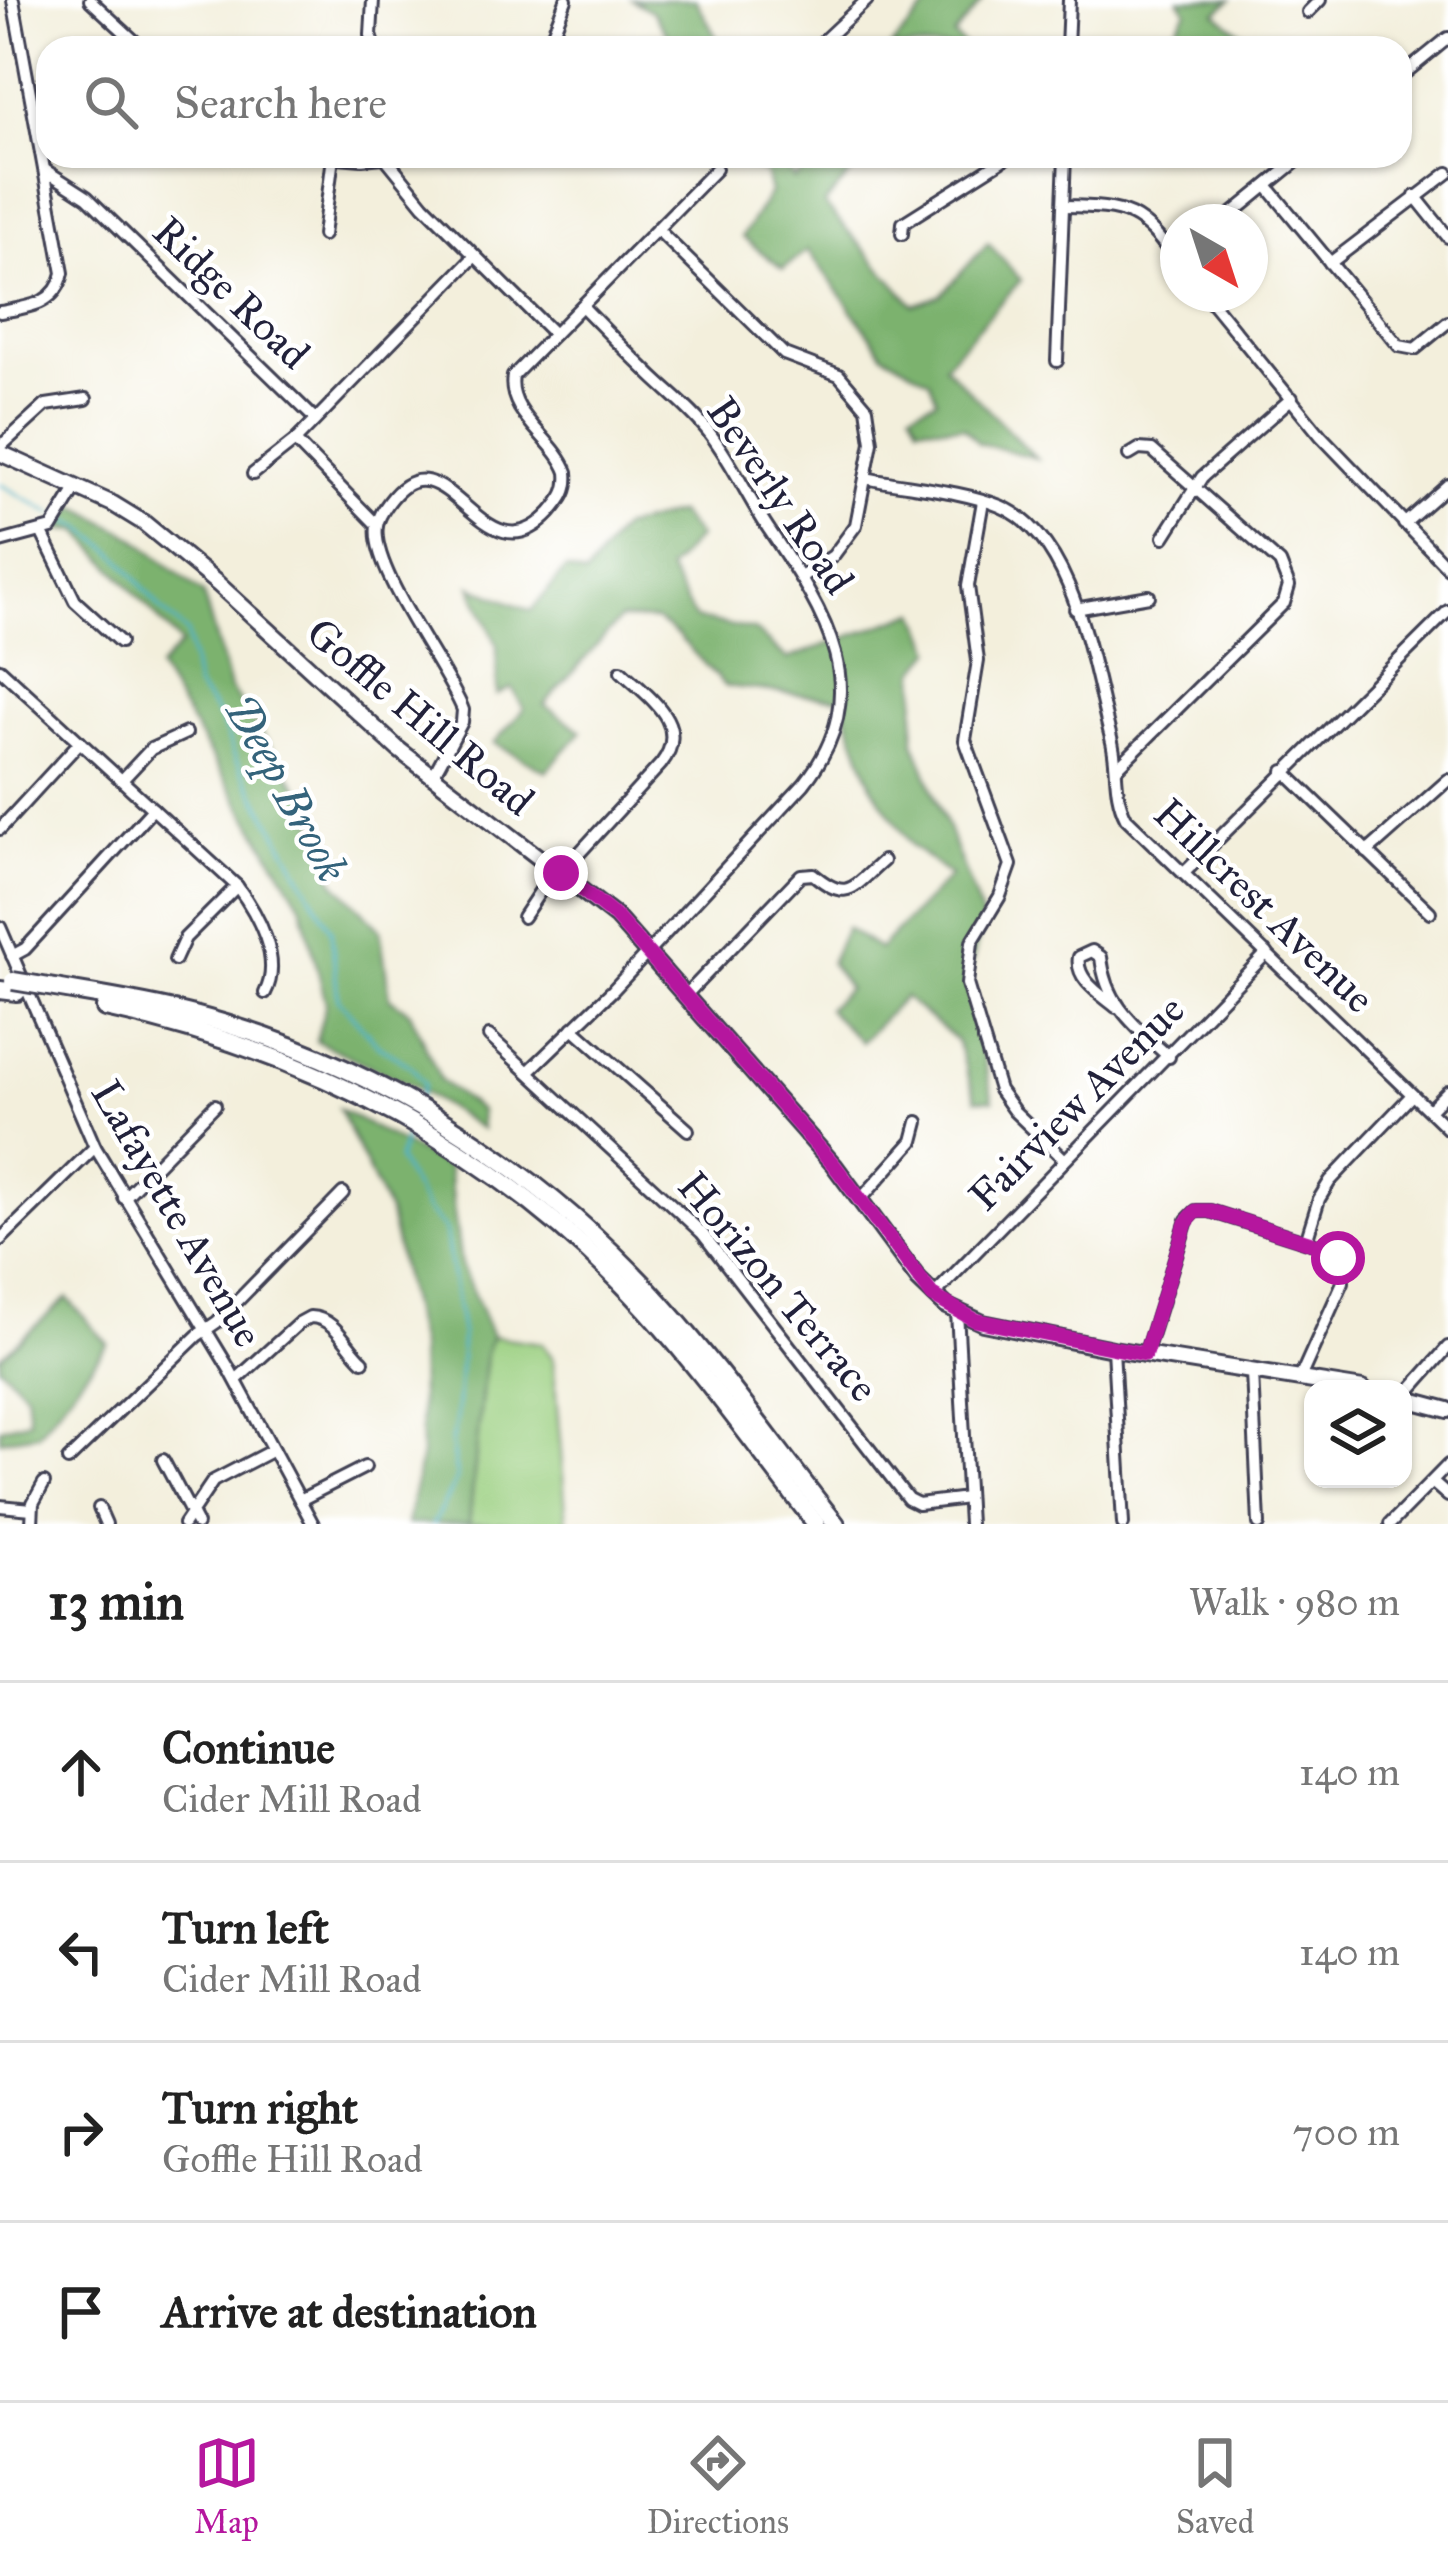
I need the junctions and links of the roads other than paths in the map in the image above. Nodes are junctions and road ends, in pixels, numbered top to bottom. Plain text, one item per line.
1 (14, 0) edge
2 (90, 0) edge
3 (373, 0) edge
4 (566, 0) edge
5 (867, 0) edge
6 (1069, 0) edge
7 (1320, 0) edge
8 (1308, 12) dead end
9 (129, 36) edge
10 (371, 36) edge
11 (552, 36) edge
12 (828, 36) edge
13 (1068, 36) edge
14 (1448, 38) edge
15 (1412, 67) edge
16 (36, 121) edge
17 (327, 168) edge
18 (393, 168) edge
19 (990, 168) edge
20 (1065, 168) edge
21 (1288, 168) edge
22 (45, 170) joint
23 (716, 170) dead end
24 (1448, 173) edge
25 (1267, 185) junction
26 (1415, 196) junction
27 (1244, 204) edge
28 (1064, 206) junction
29 (657, 229) junction
30 (902, 234) dead end
31 (323, 235) dead end
32 (1448, 237) edge
33 (1160, 238) edge
34 (476, 256) junction
35 (1330, 263) junction
36 (582, 306) junction
37 (0, 312) edge
38 (1220, 312) edge
39 (1448, 322) edge
40 (554, 334) junction
41 (1057, 361) dead end
42 (1292, 398) junction
43 (86, 399) dead end
44 (315, 419) junction
45 (295, 440) junction
46 (0, 450) edge
47 (1129, 455) dead end
48 (253, 474) dead end
49 (866, 478) junction
50 (1448, 485) edge
51 (77, 487) junction
52 (1196, 487) junction
53 (983, 501) junction
54 (1404, 524) junction
55 (377, 525) junction
56 (42, 533) junction
57 (1164, 538) dead end
58 (0, 542) edge
59 (1448, 568) edge
60 (801, 577) junction
61 (1150, 596) dead end
62 (1075, 609) junction
63 (1448, 611) edge
64 (120, 642) dead end
65 (621, 671) dead end
66 (2, 676) edge
67 (186, 733) dead end
68 (80, 742) junction
69 (1116, 769) junction
70 (1284, 771) junction
71 (433, 776) junction
72 (1448, 779) edge
73 (122, 780) junction
74 (153, 808) junction
75 (0, 830) edge
76 (1367, 852) junction
77 (883, 861) dead end
78 (558, 871) junction
79 (1185, 872) junction
80 (237, 886) junction
81 (1430, 912) dead end
82 (523, 917) dead end
83 (0, 927) edge
84 (647, 952) junction
85 (1267, 953) junction
86 (12, 956) junction
87 (175, 960) dead end
88 (6, 987) edge
89 (38, 991) junction
90 (265, 993) dead end
91 (685, 996) junction
92 (1116, 1007) junction
93 (573, 1028) junction
94 (489, 1036) dead end
95 (1169, 1057) junction
96 (529, 1071) junction
97 (1448, 1091) edge
98 (1412, 1095) junction
99 (215, 1105) dead end
100 (1429, 1110) junction
101 (918, 1122) dead end
102 (1448, 1129) edge
103 (688, 1130) dead end
104 (95, 1147) junction
105 (1064, 1159) junction
106 (344, 1193) dead end
107 (124, 1198) junction
108 (861, 1199) junction
109 (0, 1240) edge
110 (1306, 1241) junction
111 (933, 1296) junction
112 (957, 1312) junction
113 (207, 1330) junction
114 (1448, 1348) edge
115 (1114, 1349) junction
116 (1145, 1354) junction
117 (363, 1361) dead end
118 (1252, 1372) junction
119 (1300, 1378) junction
120 (236, 1380) junction
121 (1311, 1380) edge
122 (1412, 1388) edge
123 (1412, 1400) edge
124 (1448, 1410) edge
125 (273, 1450) junction
126 (68, 1460) dead end
127 (163, 1460) dead end
128 (365, 1466) dead end
129 (1448, 1466) edge
130 (1432, 1481) junction
131 (44, 1483) dead end
132 (1448, 1496) edge
133 (967, 1498) junction
134 (300, 1500) junction
135 (0, 1506) edge
136 (99, 1508) dead end
137 (32, 1509) junction
138 (190, 1520) edge
139 (32, 1524) edge
140 (106, 1524) edge
141 (313, 1524) edge
142 (816, 1524) edge
143 (836, 1524) edge
144 (969, 1524) edge
145 (1123, 1524) edge
146 (1259, 1524) edge
147 (1390, 1524) edge

1 - 16 street
2 - 9 street
3 - 10 street
4 - 11 street
5 - 12 street
6 - 13 street
7 - 8 street
14 - 15 street
17 - 31 street
18 - 34 street
19 - 30 street
20 - 28 street
21 - 25 street
22 - 37 street
22 - 44 street, Ridge Road
23 - 29 street
24 - 26 street
25 - 27 street
25 - 35 street
26 - 32 street
26 - 35 street
28 - 33 street
28 - 41 street
29 - 36 street
29 - 49 street
34 - 40 street
34 - 44 street
35 - 39 street
36 - 40 street
36 - 60 street, Beverly Road
38 - 42 street
40 - 55 street
42 - 52 street
42 - 54 street
43 - 46 street
44 - 45 street
45 - 48 street
45 - 55 street
46 - 51 main road, Goffle Hill Road
47 - 52 street
49 - 53 street, Hillcrest Avenue
49 - 60 street
50 - 54 street
51 - 56 street
51 - 71 main road, Goffle Hill Road
52 - 57 street
52 - 69 street
53 - 62 street, Hillcrest Avenue
53 - 105 street
54 - 59 street
55 - 71 street
56 - 58 street
56 - 64 street
60 - 84 street, Beverly Road
61 - 62 street
62 - 69 street, Hillcrest Avenue
63 - 70 street
65 - 78 street
66 - 68 street
67 - 73 street
68 - 73 street
68 - 75 street
69 - 79 street, Hillcrest Avenue
70 - 76 street
70 - 79 street
71 - 78 main road, Goffle Hill Road
72 - 76 street
73 - 74 street
74 - 80 street
74 - 86 street
76 - 81 street
77 - 91 street
78 - 82 street
78 - 84 main road, Goffle Hill Road
79 - 85 street, Hillcrest Avenue
80 - 87 street
80 - 90 street
83 - 86 street, Lafayette Avenue
84 - 91 main road, Goffle Hill Road
84 - 93 street, Beverly Road
85 - 95 street, Fairview Avenue
85 - 98 street, Hillcrest Avenue
86 - 104 street, Lafayette Avenue
88 - 89 highway, bridge
89 - 142 highway
89 - 143 highway
91 - 108 main road, Goffle Hill Road
92 - 92 street
92 - 95 street
93 - 96 street, Beverly Road
93 - 103 street
94 - 96 street, Horizon Terrace
95 - 105 street, Fairview Avenue
96 - 133 street, Horizon Terrace
97 - 100 street
98 - 100 street, Hillcrest Avenue
98 - 110 street
99 - 107 street
100 - 102 street, Hillcrest Avenue
101 - 108 street
104 - 107 street, Lafayette Avenue
104 - 109 street
105 - 111 street, Fairview Avenue
106 - 113 street
107 - 113 street, Lafayette Avenue
108 - 111 main road, Goffle Hill Road
110 - 116 street
110 - 119 street
111 - 112 main road, Goffle Hill Road
112 - 115 main road, Goffle Hill Road
112 - 133 street
113 - 120 street, Lafayette Avenue
113 - 126 street
114 - 122 street
115 - 116 main road, Goffle Hill Road
115 - 145 street
116 - 118 main road, Goffle Hill Road
117 - 120 street
118 - 119 main road, Goffle Hill Road
118 - 146 street
119 - 121 main road, Goffle Hill Road
120 - 125 street, Lafayette Avenue
123 - 124 main road
125 - 134 street, Lafayette Avenue
125 - 138 street
127 - 138 street
128 - 134 street
129 - 130 street
130 - 132 street
130 - 147 street
131 - 137 street
133 - 144 street
134 - 141 street, Lafayette Avenue
135 - 137 street
136 - 140 street
137 - 139 street

